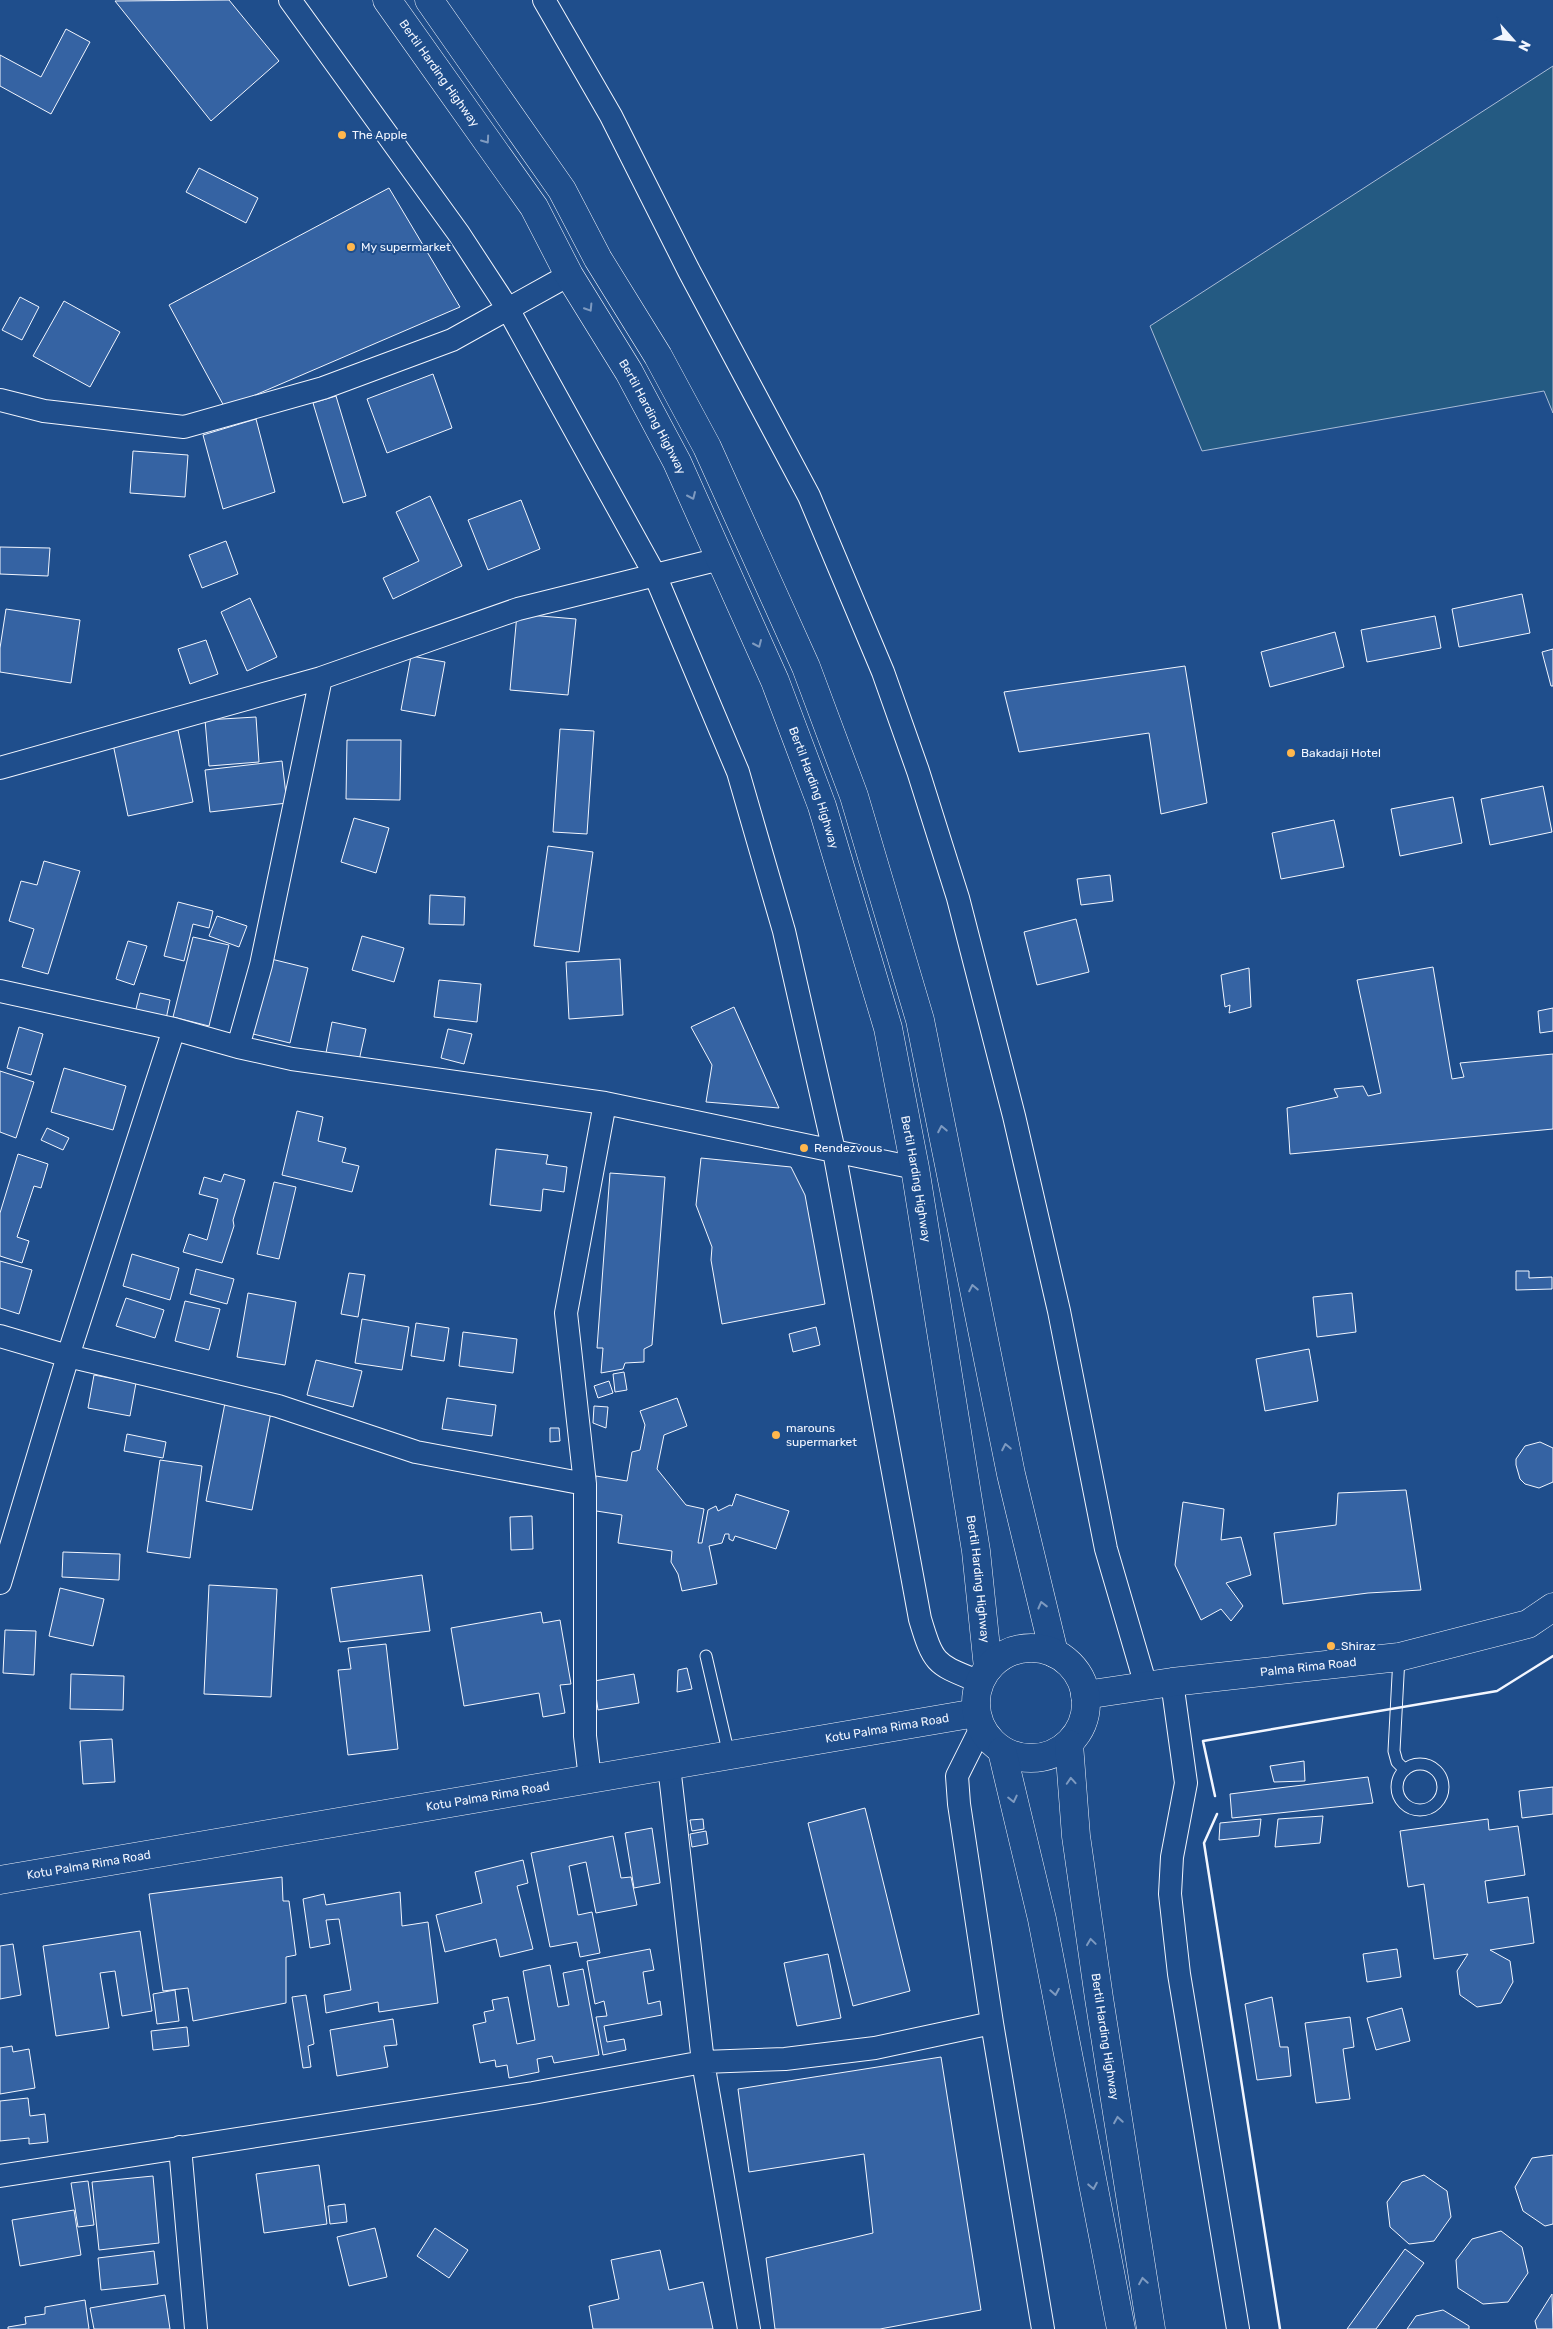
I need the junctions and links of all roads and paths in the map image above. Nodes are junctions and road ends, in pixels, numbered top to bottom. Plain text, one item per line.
1 (290, 0) edge
2 (387, 0) edge
3 (430, 0) edge
4 (544, 0) edge
5 (569, 275) junction
6 (508, 309) junction
7 (0, 400) edge
8 (720, 559) junction
9 (655, 575) junction
10 (321, 678) junction
11 (0, 768) edge
12 (0, 991) edge
13 (174, 1028) junction
14 (238, 1047) junction
15 (605, 1103) junction
16 (834, 1150) junction
17 (915, 1168) junction
18 (0, 1336) edge
19 (68, 1356) junction
20 (585, 1484) junction
21 (0, 1583) edge
22 (1553, 1607) edge
23 (1054, 1653) junction
24 (706, 1656) dead end
25 (1399, 1657) junction
26 (984, 1675) junction
27 (1159, 1684) junction
28 (1085, 1695) junction
29 (978, 1721) junction
30 (1069, 1744) junction
31 (1002, 1751) junction
32 (730, 1755) junction
33 (669, 1766) junction
34 (1404, 1770) junction
35 (590, 1779) junction
36 (0, 1880) edge
37 (992, 2023) junction
38 (703, 2062) junction
39 (180, 2146) junction
40 (0, 2176) edge
41 (196, 2329) edge
42 (749, 2329) edge
43 (1043, 2329) edge
44 (1121, 2329) edge
45 (1151, 2329) edge
46 (1238, 2329) edge

1 - 6 street
2 -> 5 main road, Bertil Harding Highway
23 -> 3 main road
4 - 27 street
5 - 6 street
5 -> 8 main road, Bertil Harding Highway
6 - 7 street
6 - 9 street
8 - 9 street
8 -> 17 main road, Bertil Harding Highway
9 - 10 street
9 - 16 street
10 - 11 street
10 - 14 street
12 - 13 street
13 - 14 street
13 - 19 street
14 - 15 street
15 - 16 street
15 - 20 street
16 - 17 street
16 - 26 street
17 - 26 main road, Bertil Harding Highway
18 - 19 street
19 - 20 street
19 - 21 street
20 - 35 street
22 - 25 main road, Palma Rima Road
23 - 26 main road, Bertil Harding Highway
23 - 28 main road, Bertil Harding Highway
24 - 32 lane
25 - 27 main road, Palma Rima Road
25 - 34 lane
26 - 29 main road, Bertil Harding Highway
27 - 28 main road, Palma Rima Road
27 - 46 street
28 - 30 main road, Bertil Harding Highway
29 - 31 main road
29 - 32 main road, Kotu Palma Rima Road
29 - 37 street
30 - 31 main road
45 -> 30 main road, Bertil Harding Highway
31 -> 44 main road
32 - 33 main road, Kotu Palma Rima Road
33 - 35 main road, Kotu Palma Rima Road
33 - 38 street
34 - 34 lane
35 - 36 main road, Kotu Palma Rima Road
37 - 38 street
37 - 43 street
38 - 39 street
38 - 42 street
39 - 40 street
39 - 41 street

